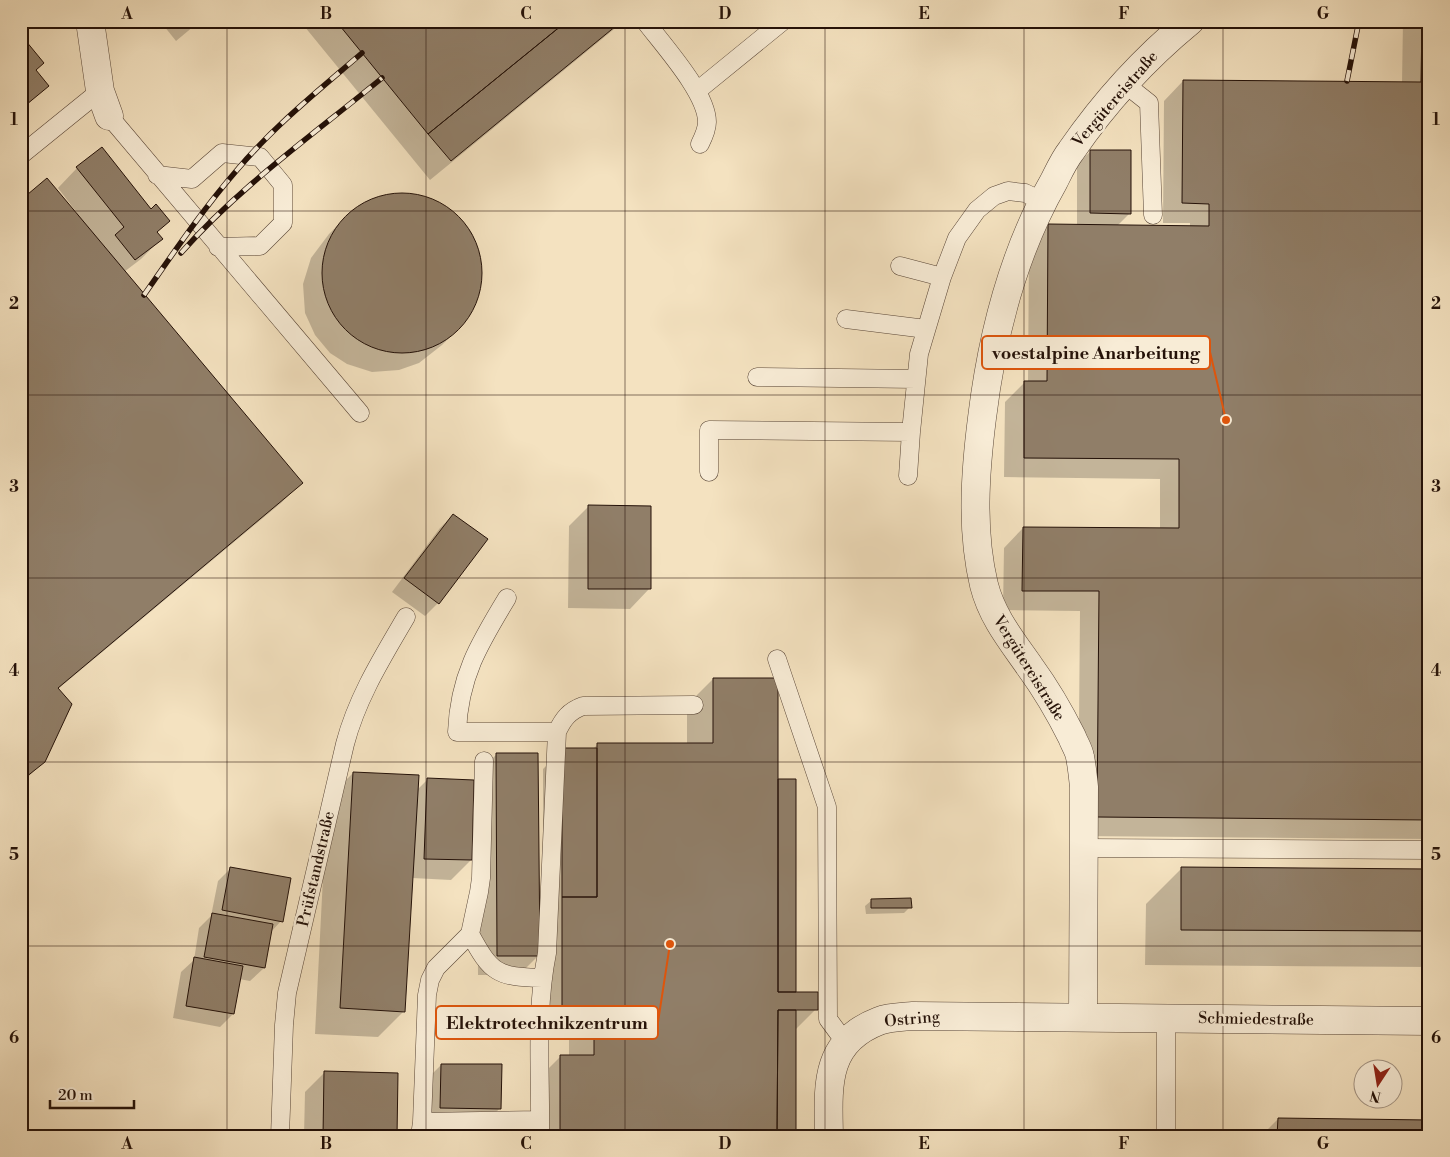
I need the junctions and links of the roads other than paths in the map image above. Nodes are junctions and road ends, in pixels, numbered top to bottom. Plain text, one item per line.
1 (90, 21) edge
2 (645, 21) edge
3 (783, 21) edge
4 (1190, 21) edge
5 (1125, 84) junction
6 (100, 90) junction
7 (697, 91) junction
8 (109, 116) joint
9 (700, 144) dead end
10 (21, 156) edge
11 (158, 175) junction
12 (1042, 201) junction
13 (1152, 215) dead end
14 (218, 247) junction
15 (900, 266) dead end
16 (942, 277) junction
17 (846, 319) dead end
18 (926, 329) junction
19 (758, 377) dead end
20 (916, 379) junction
21 (360, 413) dead end
22 (911, 432) junction
23 (709, 472) dead end
24 (908, 476) dead end
25 (507, 598) dead end
26 (406, 617) dead end
27 (777, 660) dead end
28 (694, 705) dead end
29 (557, 732) junction
30 (484, 761) dead end
31 (1084, 848) junction
32 (1429, 850) edge
33 (470, 934) junction
34 (542, 978) junction
35 (1083, 1017) junction
36 (1166, 1018) junction
37 (1429, 1021) edge
38 (845, 1042) junction
39 (540, 1128) edge
40 (421, 1129) edge
41 (280, 1136) edge
42 (829, 1136) edge
43 (1166, 1136) edge

1 - 6 street
2 - 7 lane
3 - 7 lane
4 - 5 street, Vergütereistraße
5 - 12 street, Vergütereistraße
5 - 13 lane
6 - 8 street
6 - 10 lane
7 - 9 lane
8 - 11 lane
11 - 14 lane
11 - 14 lane
12 - 16 lane
12 - 31 street, Vergütereistraße
14 - 21 lane
15 - 16 lane
16 - 18 lane
17 - 18 lane
18 - 20 lane
19 - 20 lane
20 - 22 lane
22 - 23 lane
22 - 24 lane
25 - 29 lane
26 - 41 lane, Prüfstandstraße
27 - 38 lane
28 - 29 lane
29 - 34 lane
30 - 33 lane
31 - 32 lane
31 - 35 street, Vergütereistraße
33 - 34 lane
33 - 40 lane
34 - 39 lane
35 - 36 street, Schmiedestraße
35 - 38 street, Ostring
36 - 37 street, Schmiedestraße
36 - 43 lane
38 - 42 street, Ostring
39 - 40 lane

